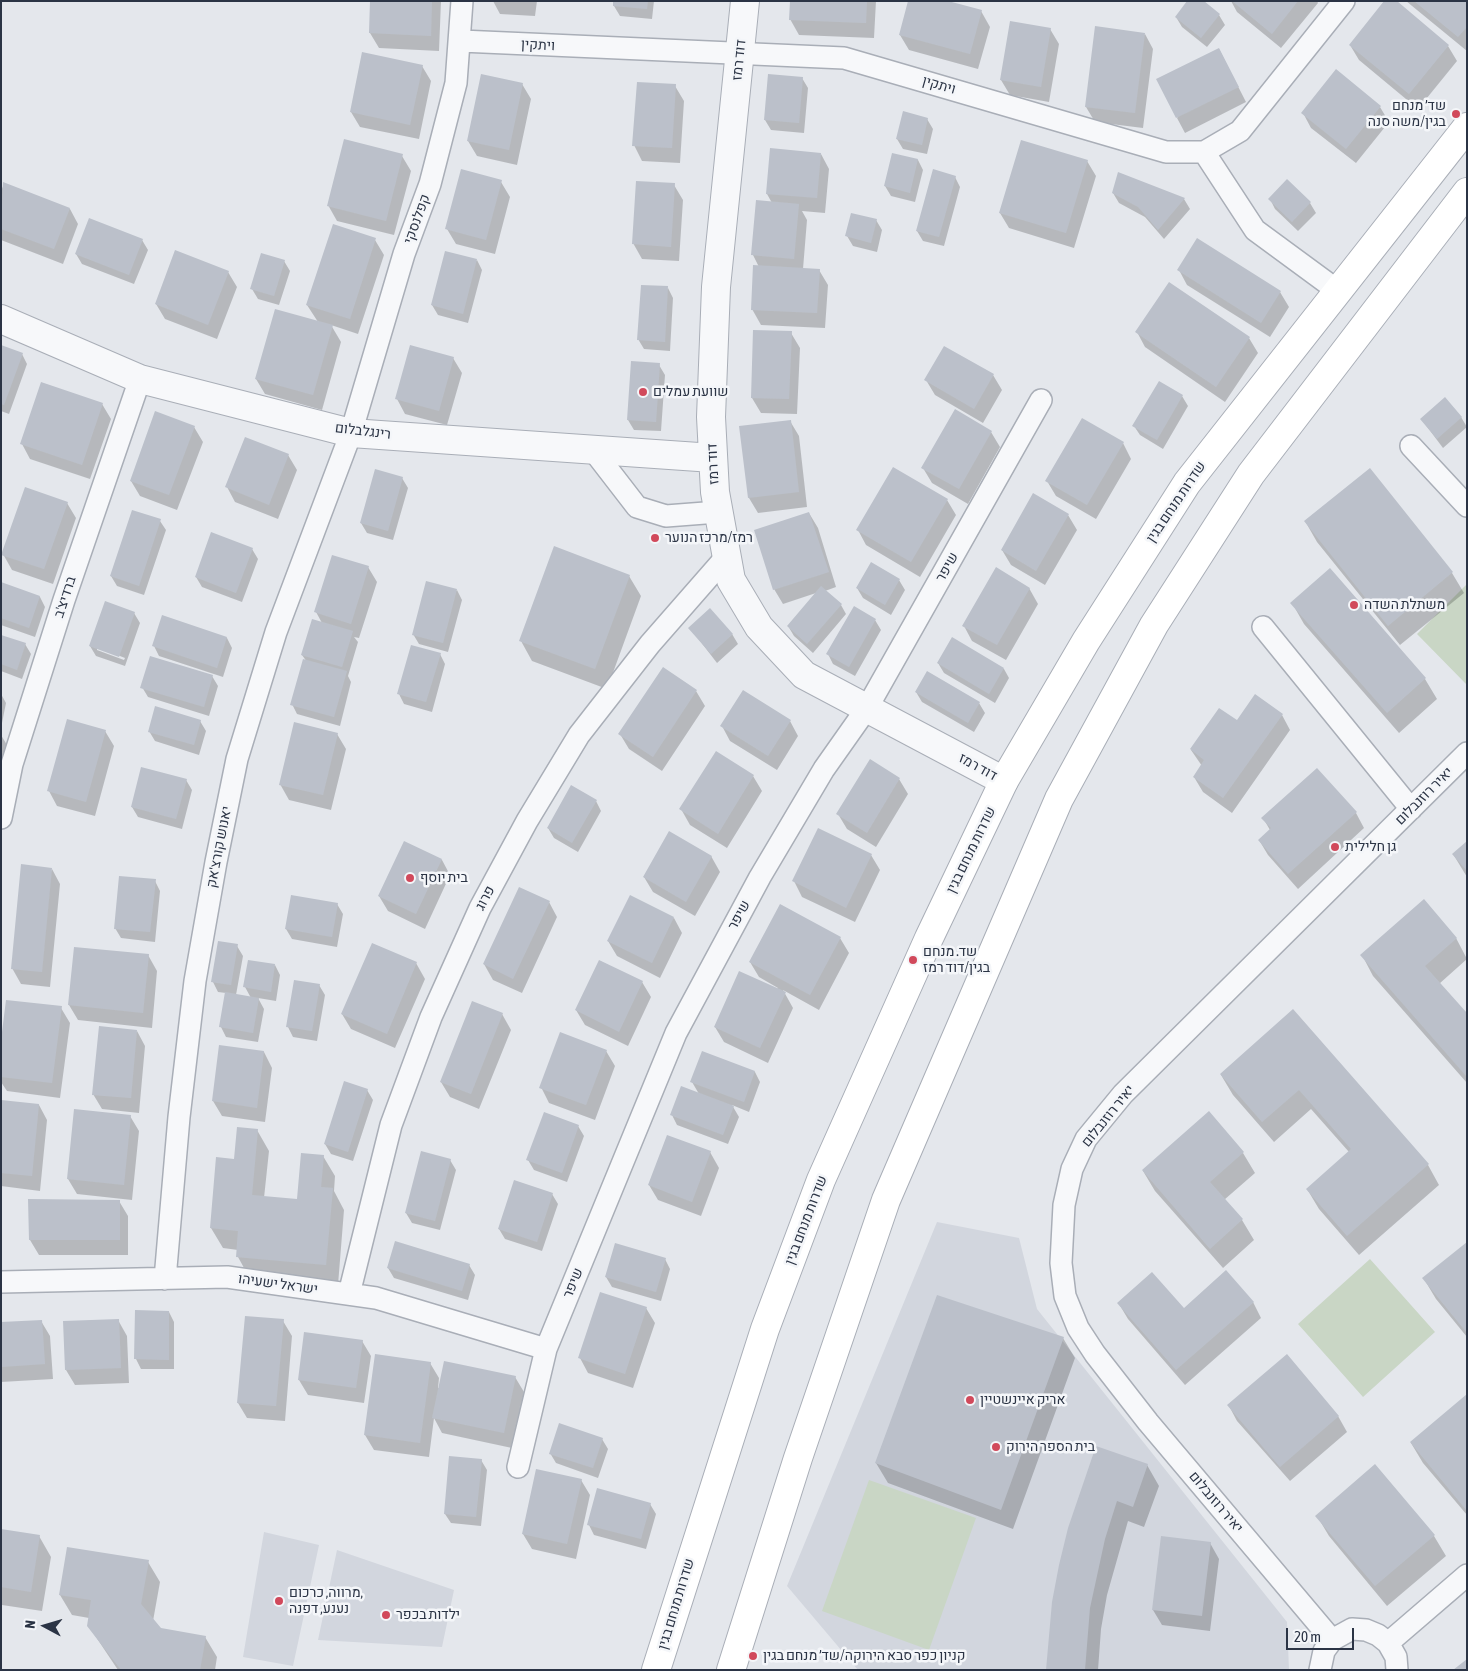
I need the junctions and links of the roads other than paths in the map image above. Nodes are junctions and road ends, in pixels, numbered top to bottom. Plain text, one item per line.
1 (462, 1) edge
2 (745, 1) edge
3 (1344, 1) edge
4 (461, 41) junction
5 (739, 54) junction
6 (1467, 127) edge
7 (1204, 152) junction
8 (1467, 192) edge
9 (1338, 290) junction
10 (1, 319) edge
11 (140, 378) junction
12 (1041, 400) dead end
13 (351, 432) junction
14 (1411, 446) dead end
15 (593, 450) junction
16 (713, 458) junction
17 (1464, 497) edge
18 (718, 512) junction
19 (727, 556) junction
20 (1263, 627) dead end
21 (867, 708) junction
22 (1467, 753) edge
23 (1004, 781) junction
24 (1411, 809) junction
25 (1, 818) edge
26 (165, 1279) junction
27 (1, 1282) edge
28 (349, 1294) junction
29 (546, 1349) junction
30 (518, 1467) dead end
31 (1467, 1574) edge
32 (1332, 1640) junction
33 (1388, 1643) junction
34 (656, 1665) edge
35 (731, 1670) edge
36 (1320, 1670) edge
37 (1397, 1670) edge

1 - 4 street, קפלנסקי
2 - 5 street, דוד רמז
3 - 7 street
4 - 5 street, ויתקין
4 - 13 street, קפלנסקי
5 - 7 street, ויתקין
5 - 16 street, דוד רמז
6 - 9 main road, שדרות מנחם בגין
7 - 9 street
8 - 35 main road
9 - 23 main road, שדרות מנחם בגין
10 - 11 street, רינגלבלום
11 - 13 street, רינגלבלום
11 - 25 street, ברדיצ'ב
12 - 21 street, שיפר
13 - 15 street, רינגלבלום
13 - 26 street, יאנוש קורצ'אק
14 - 17 street
15 - 16 street, רינגלבלום
15 - 18 street
16 - 18 street, דוד רמז
18 - 19 street, דוד רמז
19 - 21 street, דוד רמז
19 - 28 street, פרוג
20 - 24 street
21 - 23 street, דוד רמז
21 - 29 street, שיפר
22 - 24 street, יאיר רוזנבלום
23 - 34 main road, שדרות מנחם בגין
24 - 32 street, יאיר רוזנבלום
26 - 27 street, ישראל ישעיהו
26 - 28 street, ישראל ישעיהו
28 - 29 street, ישראל ישעיהו
29 - 30 street, שיפר
31 - 33 street
32 - 33 street
32 - 36 street
33 - 37 street

